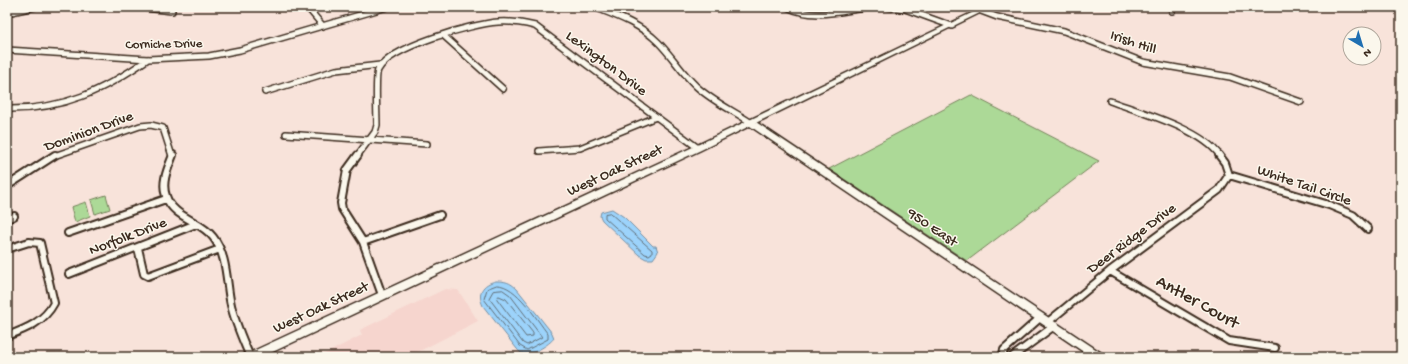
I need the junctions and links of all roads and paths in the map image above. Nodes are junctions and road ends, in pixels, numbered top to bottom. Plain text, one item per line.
1 (34, 7) edge
2 (136, 7) edge
3 (307, 7) edge
4 (387, 7) edge
5 (594, 7) edge
6 (786, 7) edge
7 (873, 7) edge
8 (888, 7) edge
9 (985, 9) edge
10 (172, 11) dead end
11 (7, 14) edge
12 (323, 26) junction
13 (952, 26) junction
14 (444, 36) junction
15 (7, 50) edge
16 (148, 59) junction
17 (380, 65) junction
18 (503, 89) dead end
19 (265, 92) dead end
20 (1110, 101) dead end
21 (1301, 102) dead end
22 (7, 109) edge
23 (656, 117) junction
24 (750, 122) junction
25 (286, 134) dead end
26 (367, 140) junction
27 (427, 144) dead end
28 (698, 148) junction
29 (539, 151) dead end
30 (1229, 175) junction
31 (7, 186) edge
32 (166, 198) junction
33 (440, 215) dead end
34 (14, 216) dead end
35 (7, 219) edge
36 (196, 224) junction
37 (1368, 229) dead end
38 (68, 233) dead end
39 (364, 242) junction
40 (138, 248) junction
41 (7, 249) edge
42 (220, 249) junction
43 (1110, 271) junction
44 (69, 274) dead end
45 (382, 295) junction
46 (1048, 322) junction
47 (7, 336) edge
48 (1275, 348) dead end
49 (251, 357) edge
50 (1002, 357) edge
51 (1012, 357) edge
52 (1099, 357) edge

1 - 11 street
2 - 10 street
3 - 12 street
4 - 12 street, Corniche Drive
5 - 24 street
6 - 7 street
8 - 13 street
9 - 13 main road, West Oak Street
9 - 21 street, Irish Hill
12 - 16 street, Corniche Drive
13 - 24 main road, West Oak Street
14 - 17 street, Lexington Drive
14 - 18 street
14 - 23 street, Lexington Drive
15 - 16 street, Corniche Drive
16 - 22 street
17 - 19 street
17 - 26 street
20 - 30 street
23 - 28 street, Lexington Drive
23 - 29 street
24 - 28 main road, West Oak Street
24 - 46 street, 950 East
25 - 26 street
26 - 27 street
26 - 39 street
28 - 45 main road, West Oak Street
30 - 37 street, White Tail Circle
30 - 43 street, Deer Ridge Drive
31 - 32 street, Dominion Drive
32 - 36 street
32 - 38 street
33 - 39 street
34 - 35 street
36 - 40 street, Norfolk Drive
36 - 42 street
39 - 45 street
40 - 42 street
40 - 44 street, Norfolk Drive
41 - 47 street
42 - 49 street
43 - 46 street, Deer Ridge Drive
43 - 48 street, Antler Court
45 - 49 main road, West Oak Street
46 - 50 street
46 - 51 street
46 - 52 street, 950 East

